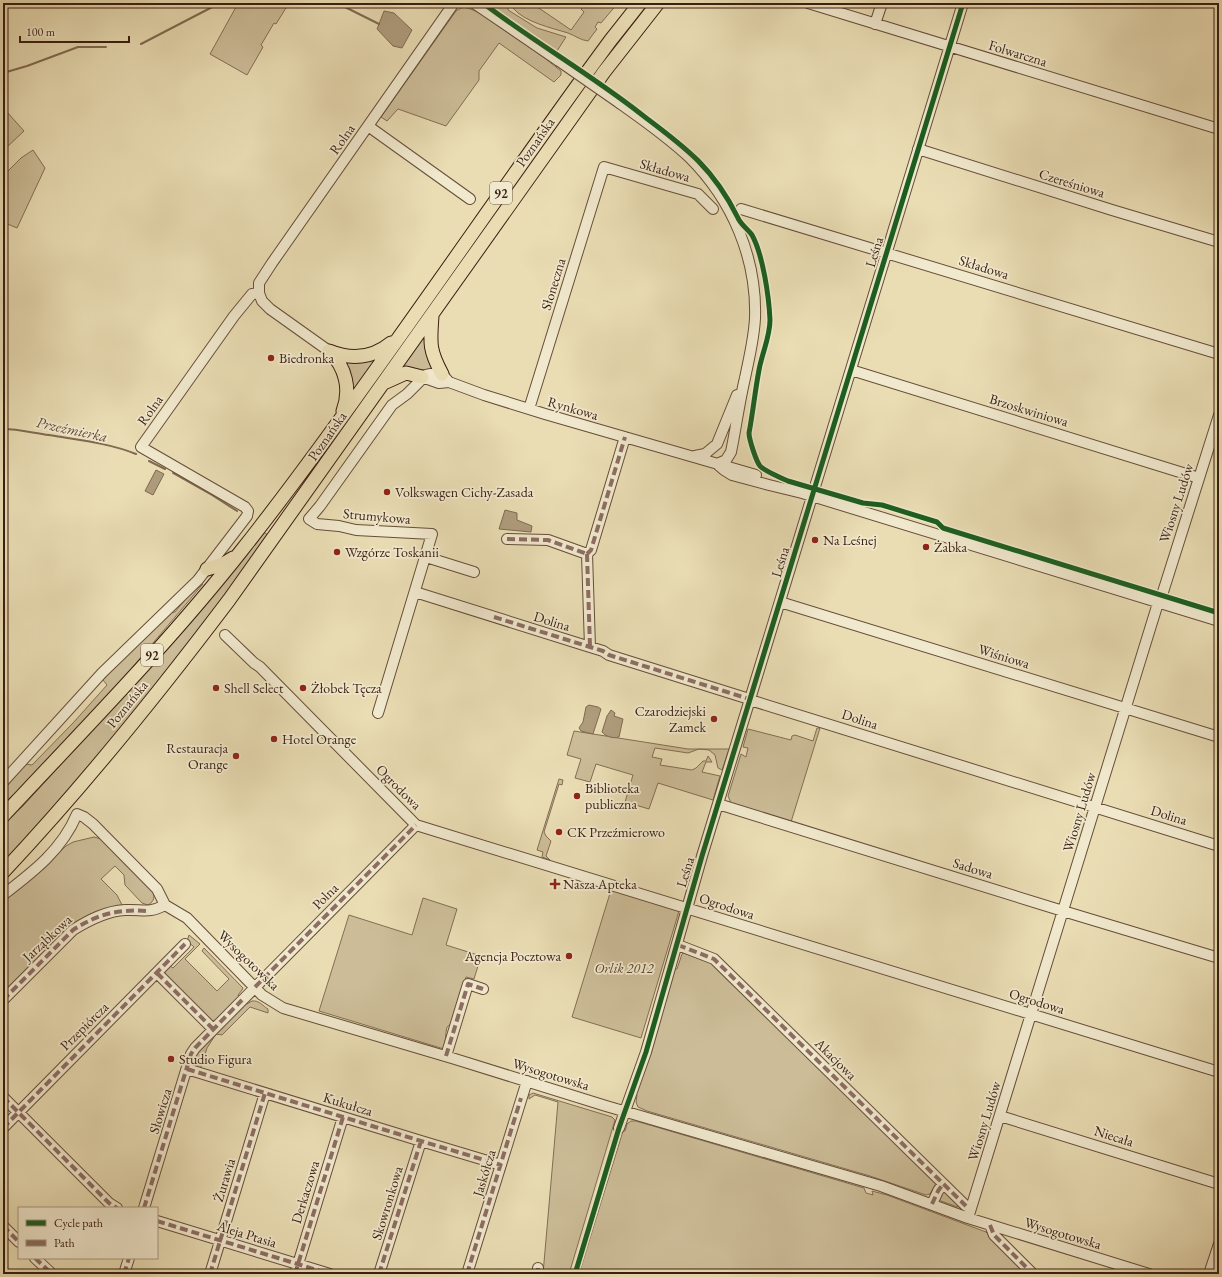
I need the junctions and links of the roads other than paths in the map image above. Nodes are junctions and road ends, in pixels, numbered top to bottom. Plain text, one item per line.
1 (454, 3) edge
2 (474, 3) edge
3 (640, 3) edge
4 (658, 3) edge
5 (808, 3) edge
6 (882, 3) edge
7 (963, 3) edge
8 (875, 24) junction
9 (950, 46) junction
10 (368, 126) junction
11 (1219, 129) edge
12 (918, 149) junction
13 (604, 166) joint
14 (470, 199) dead end
15 (713, 209) dead end
16 (741, 209) dead end
17 (1219, 242) edge
18 (885, 254) junction
19 (259, 293) junction
20 (432, 316) junction
21 (406, 327) junction
22 (329, 351) junction
23 (1219, 354) edge
24 (851, 370) junction
25 (422, 377) junction
26 (446, 378) junction
27 (745, 378) junction
28 (384, 383) junction
29 (529, 409) junction
30 (1219, 414) edge
31 (336, 426) junction
32 (625, 437) junction
33 (720, 439) junction
34 (731, 452) junction
35 (691, 456) junction
36 (717, 464) junction
37 (759, 476) junction
38 (1199, 478) junction
39 (802, 493) junction
40 (813, 496) junction
41 (506, 539) dead end
42 (242, 551) junction
43 (587, 554) junction
44 (426, 557) junction
45 (207, 569) junction
46 (474, 572) dead end
47 (415, 592) junction
48 (780, 602) junction
49 (1158, 603) junction
50 (1219, 621) edge
51 (225, 634) dead end
52 (590, 647) junction
53 (750, 700) junction
54 (1125, 708) junction
55 (378, 713) dead end
56 (1219, 737) edge
57 (3, 782) edge
58 (718, 804) junction
59 (1095, 807) junction
60 (3, 816) edge
61 (416, 824) junction
62 (1219, 846) edge
63 (3, 872) edge
64 (3, 895) edge
65 (165, 905) junction
66 (688, 908) junction
67 (1063, 911) junction
68 (185, 944) dead end
69 (678, 945) junction
70 (1219, 958) edge
71 (157, 973) junction
72 (255, 987) junction
73 (483, 989) dead end
74 (3, 1000) edge
75 (1031, 1014) junction
76 (213, 1029) junction
77 (446, 1056) junction
78 (187, 1069) junction
79 (1219, 1072) edge
80 (527, 1081) junction
81 (265, 1093) junction
82 (3, 1097) edge
83 (625, 1111) junction
84 (18, 1112) junction
85 (1000, 1116) junction
86 (343, 1118) junction
87 (3, 1128) edge
88 (619, 1128) dead end
89 (421, 1141) junction
90 (501, 1165) junction
91 (944, 1184) junction
92 (1219, 1184) edge
93 (932, 1204) junction
94 (966, 1206) dead end
95 (115, 1207) edge
96 (144, 1207) edge
97 (968, 1218) junction
98 (158, 1221) edge
99 (990, 1225) junction
100 (3, 1226) edge
101 (18, 1241) edge
102 (221, 1241) junction
103 (1219, 1244) edge
104 (36, 1259) edge
105 (129, 1259) edge
106 (298, 1264) junction
107 (52, 1274) edge
108 (124, 1274) edge
109 (210, 1274) edge
110 (295, 1274) edge
111 (330, 1274) edge
112 (380, 1274) edge
113 (467, 1274) edge
114 (1033, 1274) edge
115 (1149, 1274) edge
116 (1209, 1274) edge

1 - 10 street, Rolna
2 - 27 street, bridge
3 - 21 main road, Poznańska / 92
4 - 20 main road, Poznańska / 92
5 - 8 street, Folwarczna
6 - 8 street
7 - 9 street, Leśna
8 - 9 street, Folwarczna
9 - 11 street, Folwarczna
9 - 12 street, Leśna
10 - 14 street
10 - 19 street, Rolna
12 - 17 street, Czereśniowa
12 - 18 street, Leśna
13 - 15 street, Składowa
13 - 29 street, Słoneczna
16 - 18 street, Składowa
18 - 23 street, Składowa
18 - 24 street, Leśna
19 - 22 street
19 - 45 street, Rolna
20 - 26 main road
20 - 28 main road, Poznańska / 92
21 - 22 main road
21 - 31 main road, Poznańska / 92
22 - 31 main road
24 - 38 street, Brzoskwiniowa
24 - 40 street, Leśna
25 - 26 street, Rynkowa
25 - 28 main road
25 - 44 street, Strumykowa
26 - 29 street, Rynkowa
27 - 33 street
27 - 34 street
28 - 63 main road, Poznańska / 92
29 - 32 street, Rynkowa
30 - 38 street, Wiosny Ludów
31 - 42 main road, Poznańska / 92
32 - 35 street, Rynkowa
32 - 43 street
33 - 35 street
33 - 36 street
34 - 36 street
34 - 37 street
35 - 36 street, Rynkowa
36 - 37 street, Rynkowa
36 - 39 street, Rynkowa
37 - 39 street, Rynkowa
38 - 49 street, Wiosny Ludów
39 - 40 street, Rynkowa
40 - 48 street, Leśna
40 - 49 street, Rynkowa
41 - 43 street
42 - 45 main road
42 - 60 main road, Poznańska / 92
43 - 52 street
44 - 46 street
44 - 47 street
45 - 57 street
47 - 52 street, Dolina
47 - 55 street
48 - 53 street, Leśna
48 - 54 street, Wiśniowa
49 - 50 street, Rynkowa
49 - 54 street, Wiosny Ludów
51 - 61 street, Ogrodowa
52 - 53 street, Dolina
53 - 58 street, Leśna
53 - 59 street, Dolina
54 - 56 street, Wiśniowa
54 - 59 street, Wiosny Ludów
58 - 66 street, Leśna
58 - 67 street, Sadowa
59 - 62 street, Dolina
59 - 67 street, Wiosny Ludów
61 - 66 street, Ogrodowa
61 - 72 street, Polna
64 - 65 street
65 - 72 street, Wysogotowska
65 - 74 street, Jarząbkowa
66 - 69 street, Leśna
66 - 75 street, Ogrodowa
67 - 70 street, Sadowa
67 - 75 street, Wiosny Ludów
68 - 71 street, Przepiórcza
69 - 83 street, Leśna
69 - 91 street, Akacjowa
71 - 76 street
71 - 84 street, Przepiórcza
72 - 76 street, Słowicza
72 - 77 street, Wysogotowska
73 - 77 street
75 - 79 street, Ogrodowa
75 - 85 street, Wiosny Ludów
76 - 78 street, Słowicza
77 - 80 street, Wysogotowska
78 - 81 street, Kukułcza
78 - 96 street, Słowicza
80 - 83 street, Wysogotowska
80 - 90 street, Jaskółcza
81 - 86 street, Kukułcza
81 - 102 street, Żurawia
82 - 84 street
83 - 88 street, Leśna
83 - 93 street, Wysogotowska
84 - 87 street, Przepiórcza
84 - 95 street
85 - 92 street, Niecała
85 - 97 street, Wiosny Ludów
86 - 89 street, Kukułcza
86 - 106 street, Derkaczowa
89 - 90 street, Kukułcza
89 - 112 street, Skowronkowa
90 - 113 street, Jaskółcza
91 - 93 street
91 - 94 street, Akacjowa
93 - 97 street, Wysogotowska
97 - 99 street, Wysogotowska
98 - 102 street, Aleja Ptasia
99 - 114 street
99 - 115 street, Wysogotowska
100 - 101 street
102 - 106 street, Aleja Ptasia
102 - 109 street, Żurawia
103 - 116 street
104 - 107 street
105 - 108 street
106 - 110 street, Derkaczowa
106 - 111 street, Aleja Ptasia

